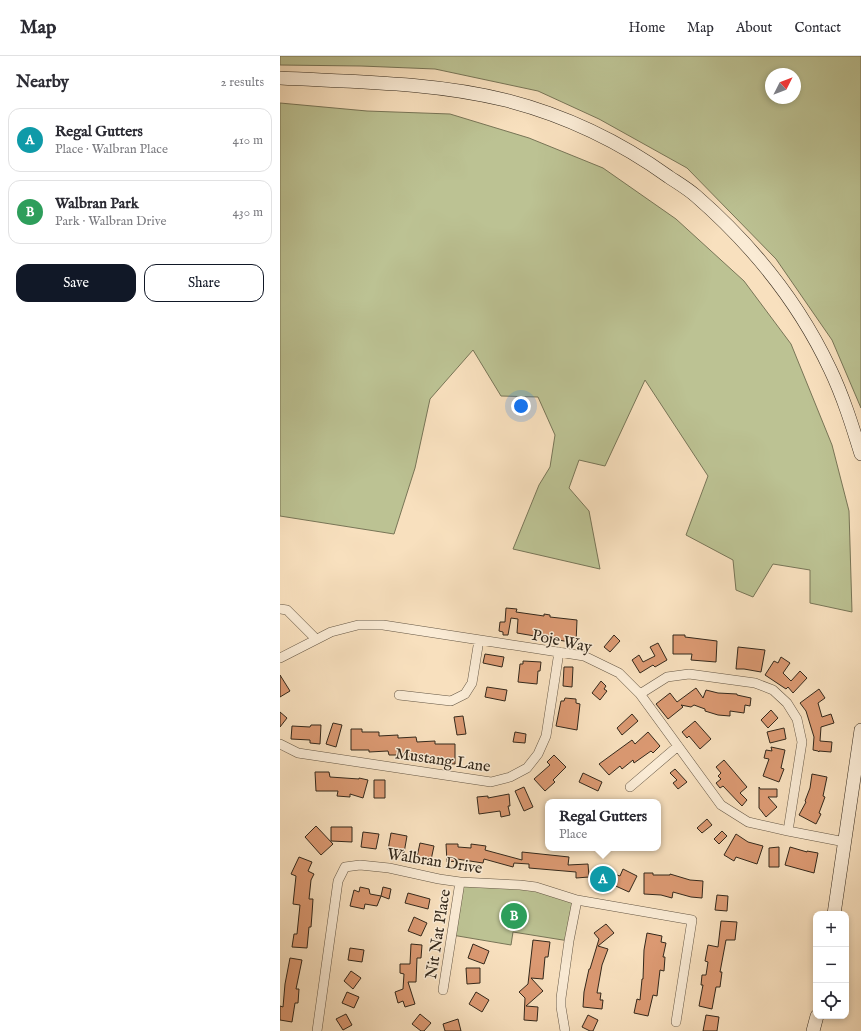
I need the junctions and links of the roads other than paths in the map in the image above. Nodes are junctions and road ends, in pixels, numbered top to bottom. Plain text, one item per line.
1 (280, 78) edge
2 (861, 454) edge
3 (280, 609) edge
4 (316, 639) junction
5 (479, 640) junction
6 (559, 652) junction
7 (280, 658) edge
8 (640, 694) junction
9 (399, 695) dead end
10 (861, 730) edge
11 (280, 744) edge
12 (678, 746) junction
13 (630, 786) dead end
14 (788, 831) junction
15 (845, 842) junction
16 (460, 882) junction
17 (577, 900) junction
18 (834, 911) edge
19 (443, 990) dead end
20 (816, 1019) edge
21 (676, 1022) dead end
22 (317, 1031) edge
23 (565, 1031) edge
24 (813, 1031) edge

1 - 2 main road
3 - 4 street
4 - 5 street, Poje Way
4 - 7 street, Poje Way
5 - 6 street, Poje Way
5 - 9 street
6 - 8 street, Poje Way
6 - 11 street, Mustang Lane
8 - 12 street, Poje Way
8 - 14 street
10 - 15 main road
12 - 13 street
12 - 14 street, Poje Way
14 - 15 street, Poje Way
15 - 18 main road
16 - 17 street, Walbran Drive
16 - 19 street, Nit Nat Place
16 - 22 street, Walbran Drive
17 - 21 street, Walbran Drive
17 - 23 street
20 - 24 main road

